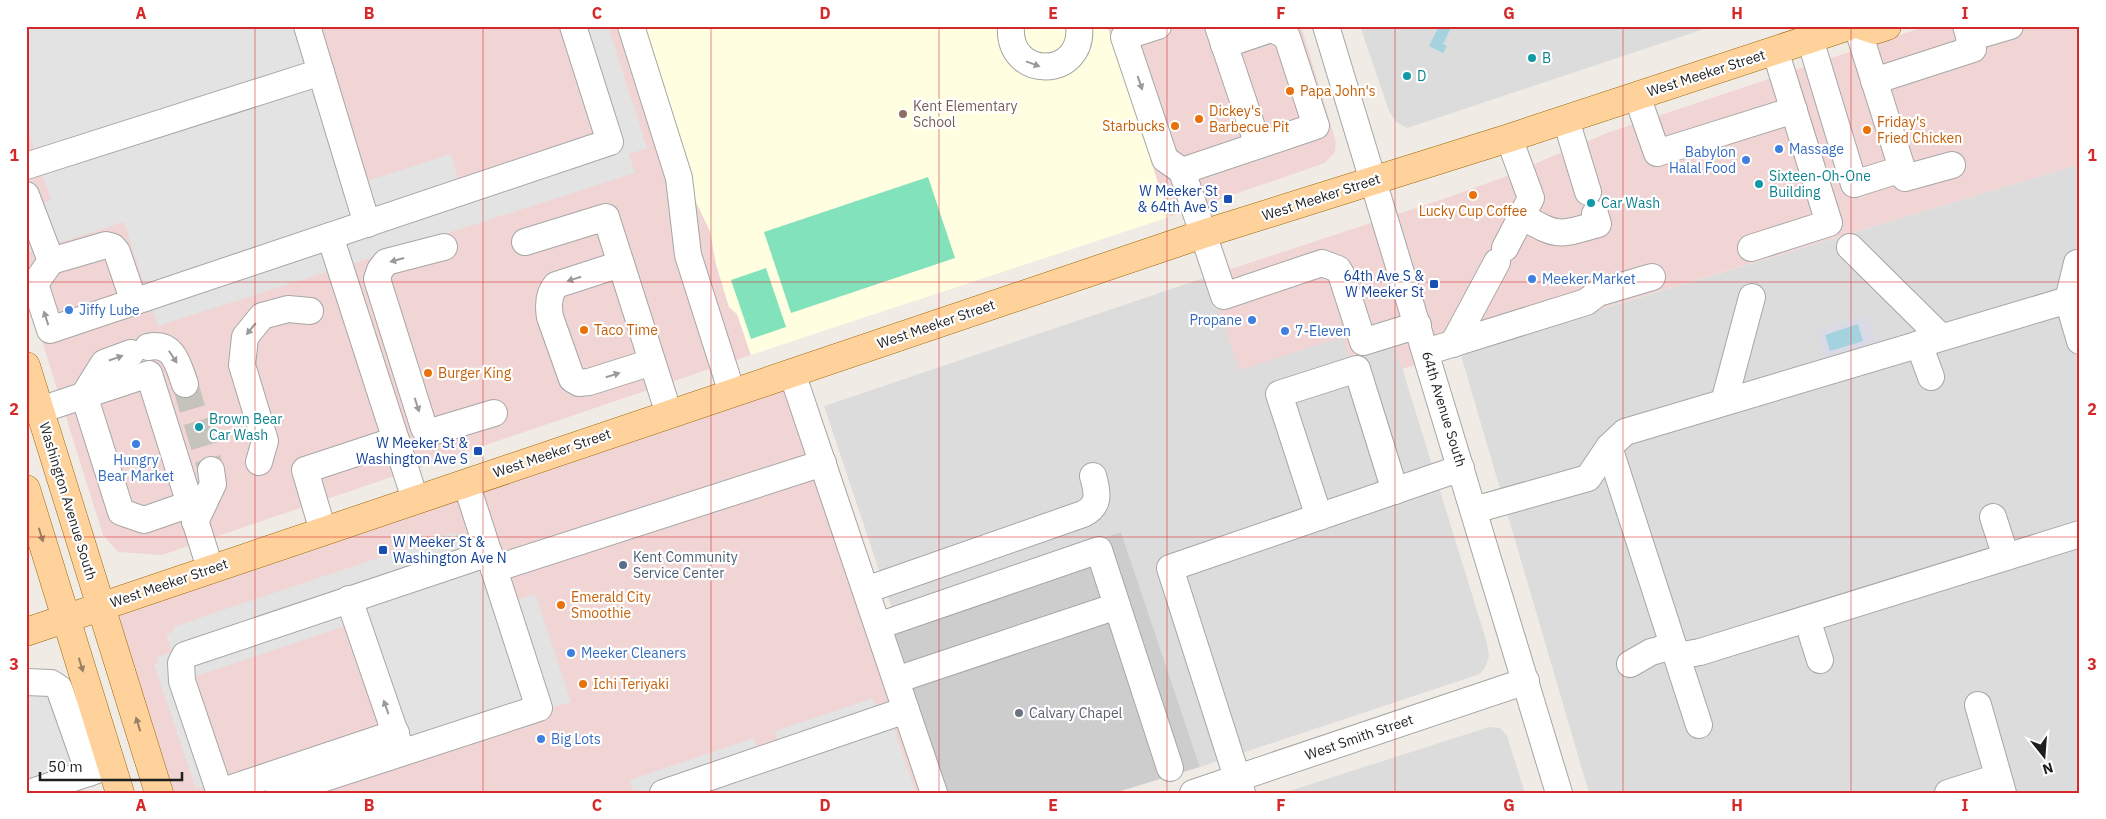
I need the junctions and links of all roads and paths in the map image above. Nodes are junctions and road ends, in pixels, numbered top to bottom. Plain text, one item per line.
1 (307, 26) edge
2 (573, 26) edge
3 (631, 26) edge
4 (1011, 26) edge
5 (1079, 26) edge
6 (1158, 26) edge
7 (1326, 26) edge
8 (1849, 26) edge
9 (1857, 26) edge
10 (1863, 26) edge
11 (1887, 26) edge
12 (2010, 26) edge
13 (1968, 32) edge
14 (1221, 36) edge
15 (1810, 39) junction
16 (1775, 50) junction
17 (321, 72) junction
18 (1874, 81) junction
19 (1637, 96) junction
20 (1794, 110) junction
21 (1566, 120) junction
22 (1509, 138) junction
23 (1258, 145) junction
24 (1952, 165) dead end
25 (26, 166) edge
26 (1902, 169) junction
27 (1182, 171) junction
28 (1374, 180) junction
29 (26, 195) edge
30 (1521, 216) junction
31 (367, 224) junction
32 (1203, 234) junction
33 (330, 236) junction
34 (525, 242) dead end
35 (444, 247) dead end
36 (1850, 247) dead end
37 (1751, 248) dead end
38 (51, 261) junction
39 (2077, 263) dead end
40 (621, 264) junction
41 (1652, 277) dead end
42 (1752, 297) dead end
43 (2068, 300) junction
44 (134, 302) junction
45 (310, 311) dead end
46 (1418, 325) junction
47 (1930, 341) junction
48 (2080, 341) edge
49 (1453, 344) junction
50 (1426, 352) junction
51 (652, 362) junction
52 (26, 366) edge
53 (792, 372) junction
54 (1931, 377) dead end
55 (184, 384) tunnel mouth
56 (732, 393) junction
57 (84, 395) junction
58 (1724, 402) junction
59 (40, 410) junction
60 (494, 413) dead end
61 (669, 414) junction
62 (396, 440) junction
63 (1609, 446) junction
64 (259, 462) dead end
65 (823, 463) junction
66 (1461, 468) junction
67 (211, 470) tunnel mouth
68 (1093, 476) dead end
69 (466, 483) junction
70 (26, 489) edge
71 (1395, 491) junction
72 (415, 500) junction
73 (1474, 510) junction
74 (193, 513) junction
75 (1319, 517) junction
76 (1993, 517) dead end
77 (323, 530) junction
78 (2080, 534) edge
79 (2006, 557) junction
80 (491, 561) junction
81 (210, 568) junction
82 (866, 590) junction
83 (349, 599) junction
84 (102, 606) junction
85 (1117, 606) junction
86 (66, 618) junction
87 (1807, 619) junction
88 (878, 626) junction
89 (26, 632) edge
90 (1675, 651) junction
91 (1820, 660) dead end
92 (1630, 664) dead end
93 (896, 680) junction
94 (1526, 681) junction
95 (26, 682) edge
96 (1978, 705) dead end
97 (906, 710) junction
98 (1699, 725) dead end
99 (399, 743) junction
100 (1170, 768) dead end
101 (100, 769) junction
102 (340, 783) edge
103 (1240, 785) edge
104 (2001, 785) edge
105 (29, 793) edge
106 (120, 793) edge
107 (159, 793) edge
108 (220, 793) edge
109 (280, 793) edge
110 (663, 793) edge
111 (934, 793) edge
112 (1193, 793) edge
113 (1559, 793) edge
114 (1948, 793) edge

1 - 17 street
2 - 31 street
3 - 56 street
4 -> 5 street
6 -> 27 street
7 - 28 street, 64th Avenue South
8 - 15 main road, West Meeker Street
9 - 18 street
10 - 11 main road
12 - 13 street
13 - 18 street
14 - 23 street
14 - 23 street
15 - 16 main road, West Meeker Street
15 - 26 street
16 - 19 main road, West Meeker Street
16 - 20 street
17 - 25 street
17 - 31 street
18 - 26 street
19 - 20 street
19 - 21 main road, West Meeker Street
20 - 37 street
21 - 22 main road, West Meeker Street
21 - 30 street
22 - 28 main road, West Meeker Street
22 - 30 street
23 - 27 street
24 - 26 street
27 - 32 street
28 - 32 main road, West Meeker Street
28 - 46 street, 64th Avenue South
29 - 38 street
30 - 49 street
31 - 33 street
32 - 46 street
32 - 53 main road, West Meeker Street
33 - 44 street
33 - 62 street
34 - 40 street
35 -> 60 street
36 - 47 street
38 - 44 street
44 -> 38 street
39 - 43 street
40 - 51 street
40 -> 51 street
41 - 49 street
42 - 58 street
43 - 47 street
43 - 48 street
45 -> 64 street
46 - 50 street, 64th Avenue South
47 - 54 street
47 - 58 street
49 - 50 street
50 - 66 street, 64th Avenue South
51 - 61 street
52 - 59 main road, Washington Avenue South
53 - 56 main road, West Meeker Street
53 - 65 street
57 -> 55 street
56 - 61 main road, West Meeker Street
57 - 59 street
57 - 74 street
57 - 74 street
58 - 63 street
59 - 84 main road, Washington Avenue South
61 - 69 main road, West Meeker Street
62 - 72 street
62 - 77 street
63 - 73 street
63 - 90 street
65 - 80 street
65 - 82 street
66 - 71 street
66 - 73 street, 64th Avenue South
67 - 74 street
68 - 82 street
69 - 72 main road, West Meeker Street
69 - 80 street
70 -> 86 main road
71 - 75 street
71 - 75 street
72 - 77 main road, West Meeker Street
73 - 94 street, 64th Avenue South
74 - 81 street
75 - 103 street
76 - 79 street
77 - 81 main road, West Meeker Street
78 - 79 street
79 - 87 street
80 - 83 street
80 - 99 street
81 - 84 main road, West Meeker Street
82 - 88 street
99 -> 83 street
83 - 108 street
84 - 86 main road, West Meeker Street
107 -> 84 main road, Washington Avenue South
85 - 88 street
85 - 93 street
85 - 100 street
86 - 89 main road, West Meeker Street
86 -> 101 main road
87 - 90 street
87 - 91 street
88 - 93 street
90 - 92 street
90 - 98 street
93 - 97 street
94 - 103 street, West Smith Street
94 - 113 street, 64th Avenue South
95 - 101 street
96 - 104 street
97 - 110 street
97 - 111 street
99 - 102 street
99 - 108 street
101 - 105 street
101 - 106 main road
102 - 109 street
103 - 112 street, West Smith Street
104 - 114 street

